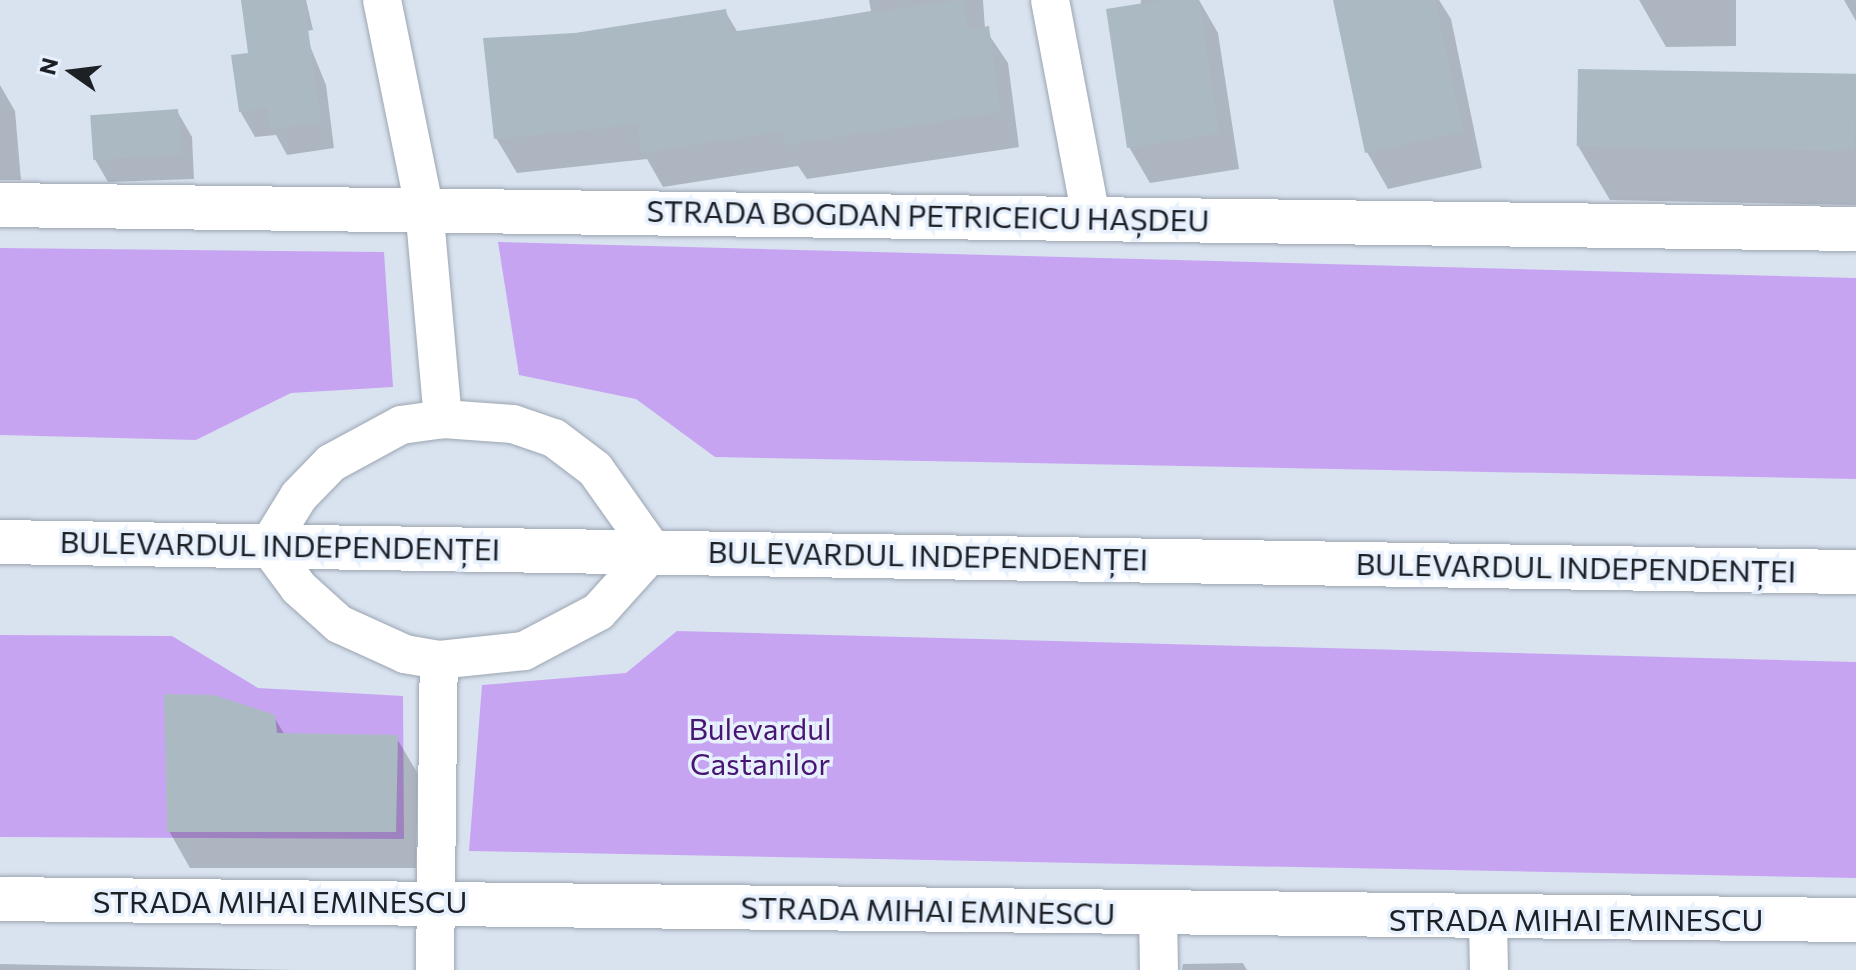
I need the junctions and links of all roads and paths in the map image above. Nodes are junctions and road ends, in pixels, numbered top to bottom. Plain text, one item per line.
1 (382, 0) edge
2 (1050, 0) edge
3 (0, 205) edge
4 (424, 207) junction
5 (1091, 218) junction
6 (1856, 229) edge
7 (443, 419) junction
8 (0, 542) edge
9 (268, 546) junction
10 (653, 551) junction
11 (1856, 572) edge
12 (439, 660) junction
13 (0, 899) edge
14 (437, 902) junction
15 (1158, 914) junction
16 (1488, 920) junction
17 (1856, 920) edge
18 (435, 970) edge
19 (1159, 970) edge
20 (1489, 970) edge

1 - 4 street
2 - 5 street
3 - 4 street, STRADA BOGDAN PETRICEICU HAȘDEU
4 - 5 street, STRADA BOGDAN PETRICEICU HAȘDEU
4 - 7 street
5 - 6 street, STRADA BOGDAN PETRICEICU HAȘDEU
7 - 9 street
7 - 10 street
8 - 9 street, BULEVARDUL INDEPENDENȚEI
9 - 10 street, BULEVARDUL INDEPENDENȚEI
9 - 12 street
10 - 11 street, BULEVARDUL INDEPENDENȚEI
10 - 12 street
12 - 14 street
13 - 14 street, STRADA MIHAI EMINESCU
14 - 15 street, STRADA MIHAI EMINESCU
14 - 18 street
15 - 16 street, STRADA MIHAI EMINESCU
15 - 19 street
16 - 17 street, STRADA MIHAI EMINESCU
16 - 20 street

